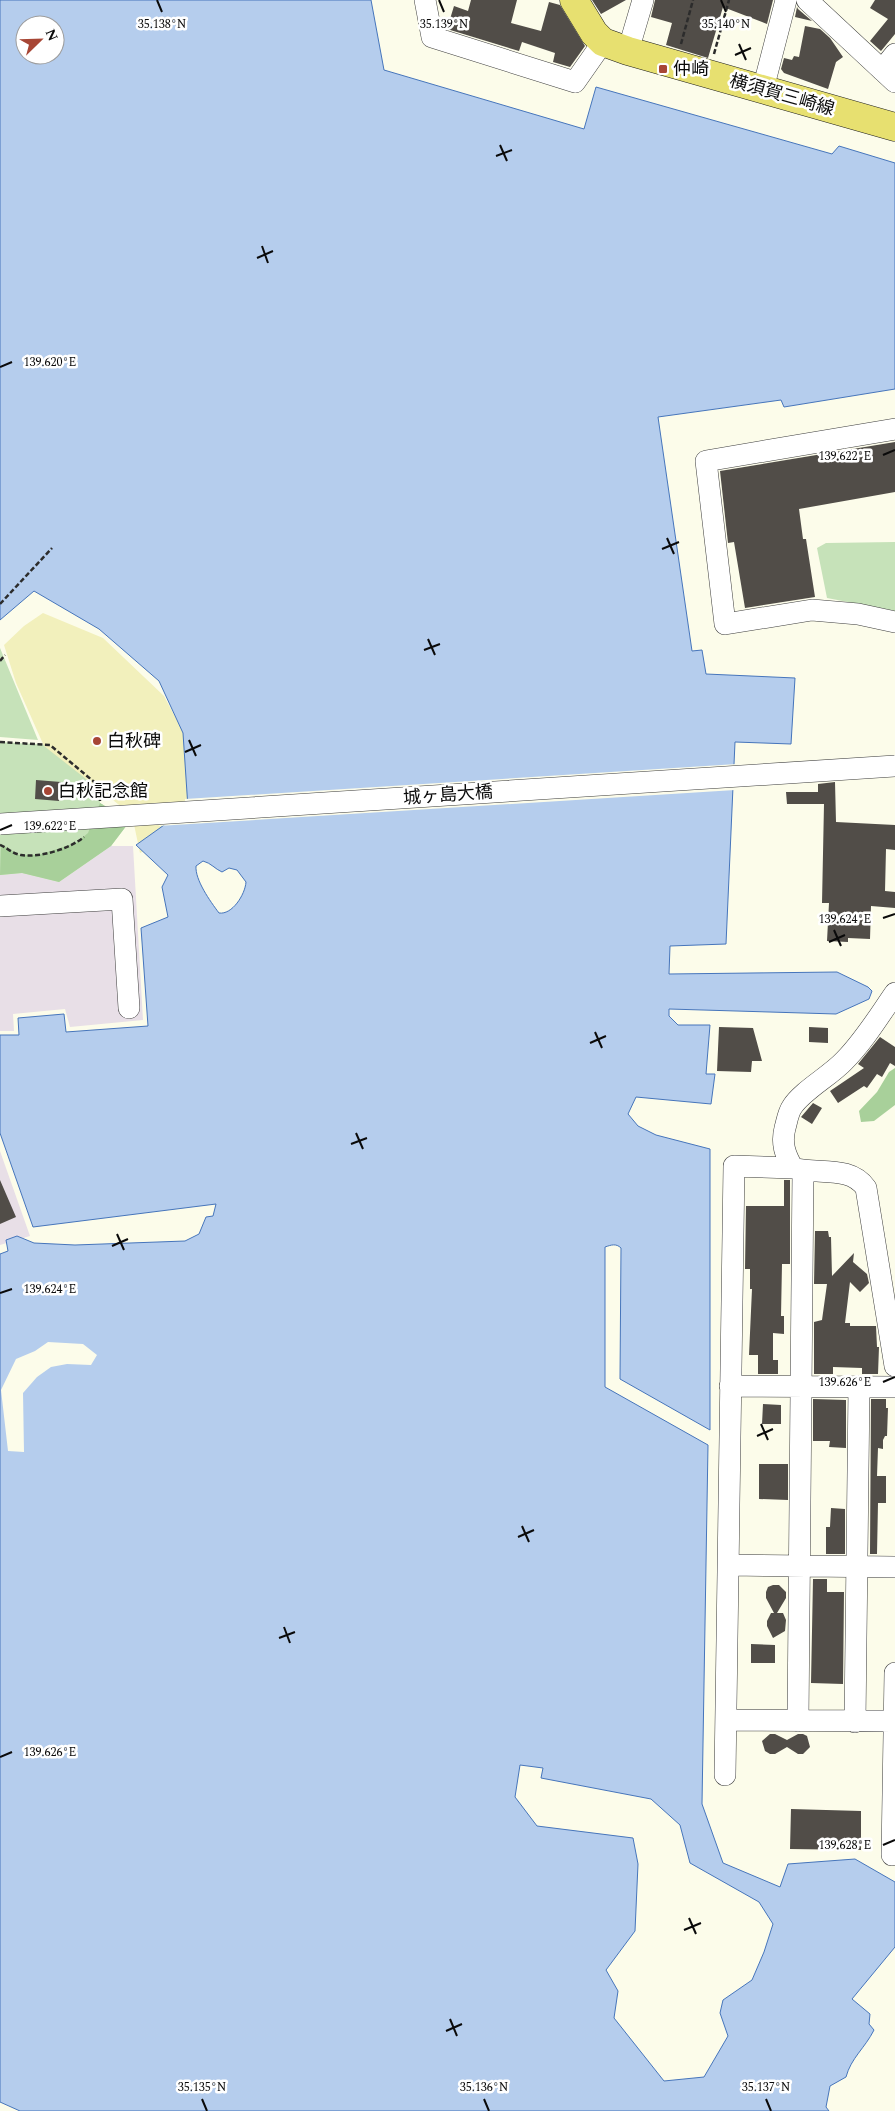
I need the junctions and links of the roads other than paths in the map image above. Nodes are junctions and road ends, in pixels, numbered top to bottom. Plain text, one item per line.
1 (425, 0) edge
2 (574, 0) edge
3 (642, 0) edge
4 (786, 0) edge
5 (807, 0) edge
6 (615, 47) junction
7 (891, 69) edge
8 (763, 89) junction
9 (895, 127) edge
10 (895, 430) edge
11 (895, 622) edge
12 (895, 766) edge
13 (0, 824) edge
14 (0, 906) edge
15 (895, 993) edge
16 (129, 1008) dead end
17 (798, 1169) junction
18 (874, 1230) junction
19 (895, 1249) edge
20 (895, 1366) edge
21 (730, 1386) junction
22 (802, 1387) junction
23 (895, 1387) edge
24 (859, 1388) junction
25 (729, 1566) junction
26 (799, 1566) junction
27 (856, 1566) junction
28 (895, 1567) edge
29 (895, 1673) edge
30 (726, 1720) junction
31 (798, 1721) junction
32 (894, 1721) edge
33 (855, 1722) junction
34 (725, 1775) dead end
35 (894, 1800) edge
36 (892, 1855) dead end

1 - 6 street
2 - 6 main road
3 - 6 street
4 - 8 street
5 - 7 street
6 - 8 main road, 横須賀三崎線
8 - 9 main road, 横須賀三崎線
10 - 11 street
12 - 13 street, 城ヶ島大橋, bridge
14 - 16 street
15 - 17 street
17 - 18 street
17 - 21 street
17 - 22 street
18 - 19 street
18 - 20 street
21 - 22 street
21 - 25 street
22 - 24 street
22 - 26 street
23 - 24 street
24 - 27 street
25 - 26 street
25 - 30 street
26 - 27 street
26 - 31 street
27 - 28 street
27 - 33 street
29 - 32 street
30 - 31 street
30 - 34 street
31 - 33 street
32 - 33 street
32 - 35 street
35 - 36 street

